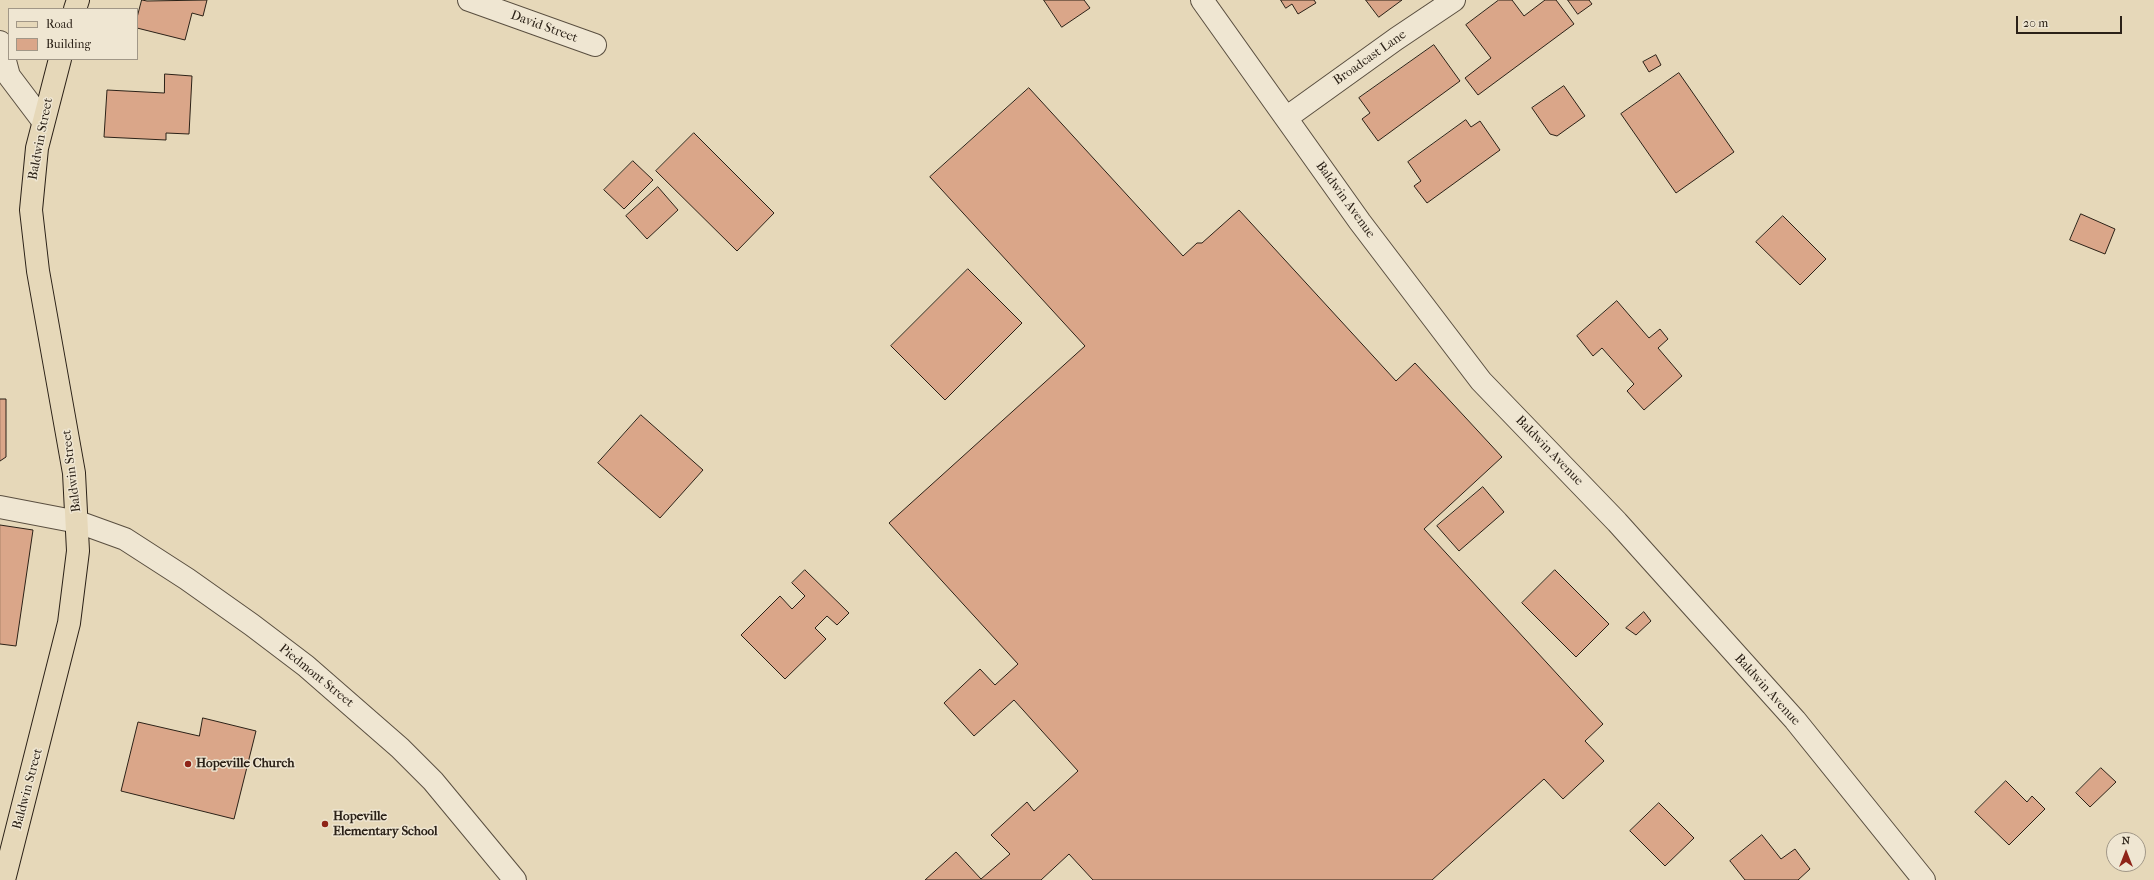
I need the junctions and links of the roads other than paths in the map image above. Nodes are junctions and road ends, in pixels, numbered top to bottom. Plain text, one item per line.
1 (469, 0) edge
2 (1202, 0) edge
3 (1454, 0) edge
4 (0, 42) edge
5 (595, 46) dead end
6 (60, 60) edge
7 (1286, 118) junction
8 (43, 121) junction
9 (0, 507) edge
10 (78, 522) junction
11 (4, 880) edge
12 (515, 880) edge
13 (1924, 880) edge

1 - 5 street, David Street
2 - 7 street, Baldwin Avenue
3 - 7 street, Broadcast Lane
4 - 8 street
6 - 8 main road, Baldwin Street
7 - 13 street, Baldwin Avenue
8 - 10 main road, Baldwin Street
9 - 10 street, Piedmont Street
10 - 11 main road, Baldwin Street
10 - 12 street, Piedmont Street

